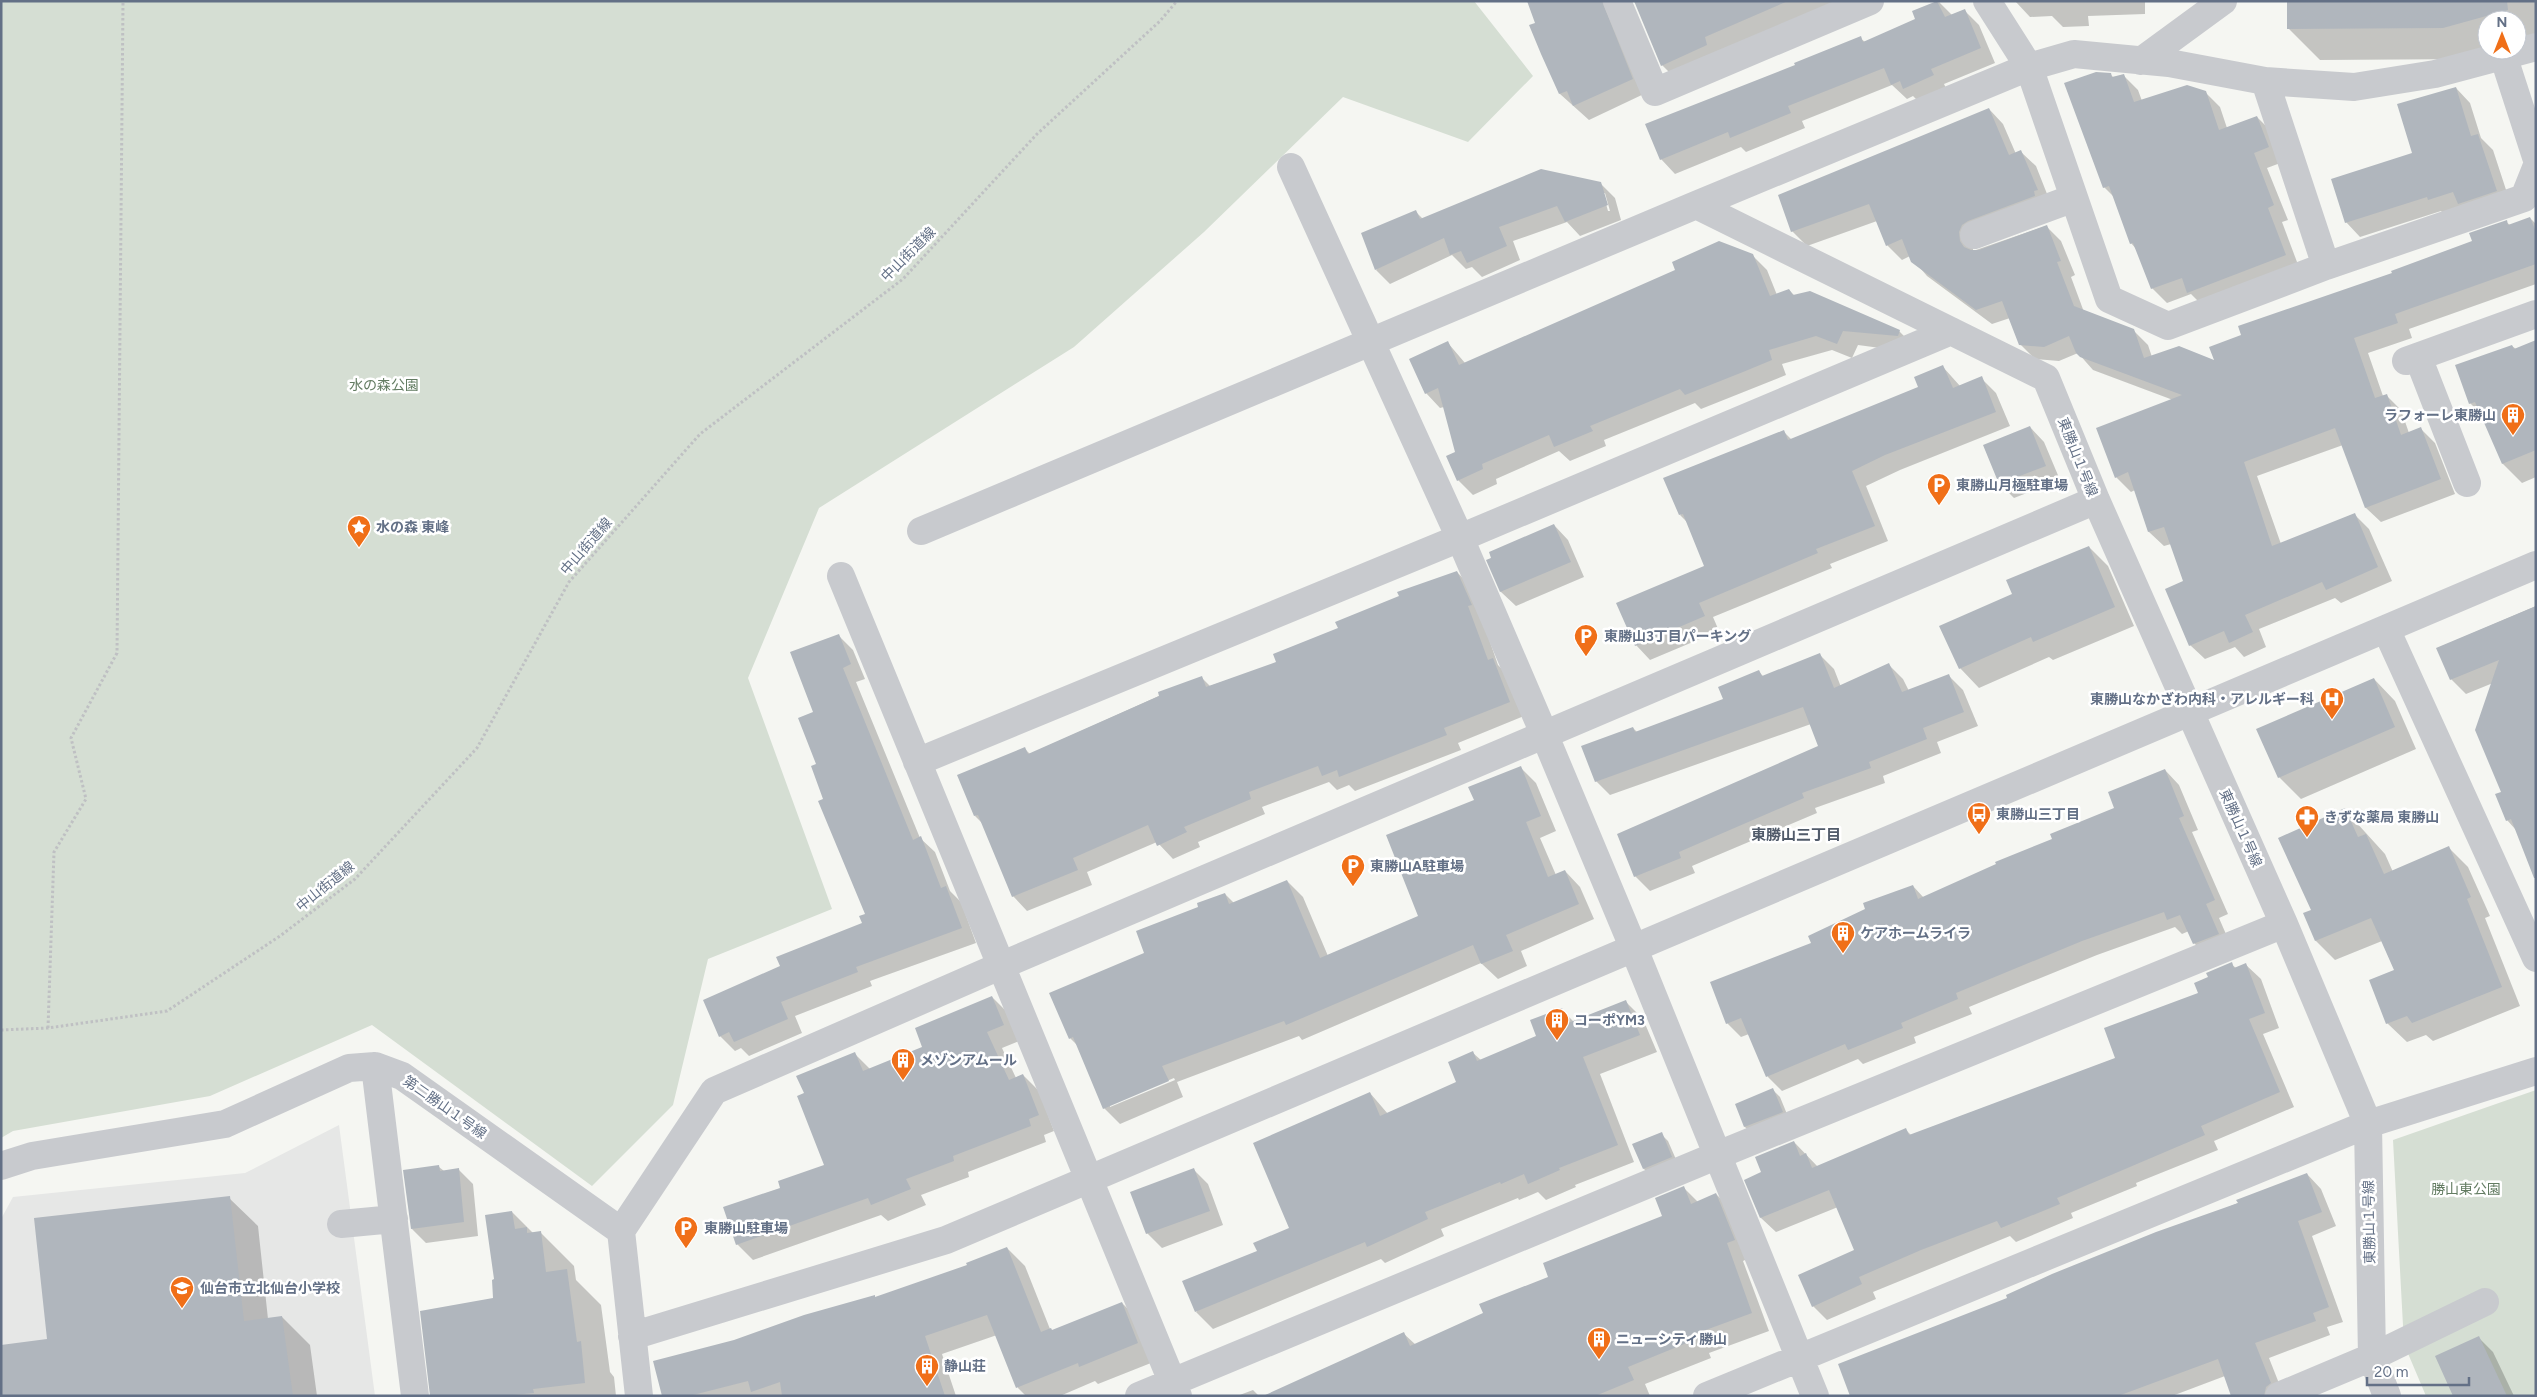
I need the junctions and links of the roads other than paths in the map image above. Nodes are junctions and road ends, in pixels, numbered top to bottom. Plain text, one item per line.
1 (1617, 1) edge
2 (1870, 1) edge
3 (1987, 1) edge
4 (2223, 1) edge
5 (2488, 60) edge
6 (2504, 60) edge
7 (2142, 61) junction
8 (2029, 68) junction
9 (2265, 81) junction
10 (2536, 157) edge
11 (1291, 167) dead end
12 (2536, 168) edge
13 (2074, 198) junction
14 (1696, 204) junction
15 (1974, 235) dead end
16 (2326, 266) junction
17 (2536, 314) edge
18 (1951, 331) junction
19 (1370, 343) junction
20 (2466, 483) dead end
21 (2096, 500) junction
22 (921, 531) dead end
23 (1460, 538) junction
24 (2536, 564) edge
25 (841, 576) dead end
26 (2386, 629) junction
27 (2190, 714) junction
28 (1545, 736) junction
29 (917, 762) junction
30 (2284, 924) junction
31 (1634, 949) junction
32 (2536, 958) edge
33 (1000, 966) junction
34 (375, 1066) junction
35 (2536, 1072) edge
36 (2368, 1124) junction
37 (1718, 1155) junction
38 (1, 1166) edge
39 (1088, 1180) junction
40 (394, 1219) junction
41 (341, 1224) dead end
42 (621, 1231) junction
43 (2484, 1302) dead end
44 (632, 1336) junction
45 (2372, 1357) junction
46 (1798, 1358) junction
47 (1175, 1389) edge
48 (415, 1396) edge
49 (639, 1396) edge
50 (1138, 1396) edge
51 (1707, 1396) edge
52 (1815, 1396) edge
53 (2279, 1396) edge
54 (2387, 1396) edge

1 - 2 street
3 - 8 street
4 - 7 street
5 - 9 street
6 - 10 street
7 - 8 street
7 - 9 street
8 - 13 street
8 - 14 street
9 - 16 street
11 - 19 street
12 - 16 street
13 - 15 street
13 - 16 street
14 - 18 street, 東勝山１号線
14 - 19 street
17 - 20 street
18 - 21 street, 東勝山１号線
18 - 23 street
19 - 22 street
19 - 23 street
21 - 27 street, 東勝山１号線
21 - 28 street
23 - 28 street
23 - 29 street
24 - 26 street
25 - 29 street
26 - 27 street
26 - 32 street
27 - 30 street, 東勝山１号線
27 - 31 street
28 - 31 street
28 - 33 street
29 - 33 street
30 - 36 street, 東勝山１号線
30 - 37 street
31 - 37 street
31 - 39 street
33 - 39 street
33 - 42 street
34 - 38 street, 第二勝山１号線
34 - 40 street
34 - 42 street, 第二勝山１号線
35 - 36 street
36 - 45 street, 東勝山１号線
36 - 46 street
37 - 46 street
37 - 47 street
39 - 44 street
39 - 47 street
40 - 41 street
40 - 48 street
42 - 44 street
43 - 45 street
44 - 49 street
45 - 53 street
45 - 54 street, 東勝山１号線
46 - 51 street
46 - 52 street
47 - 50 street

